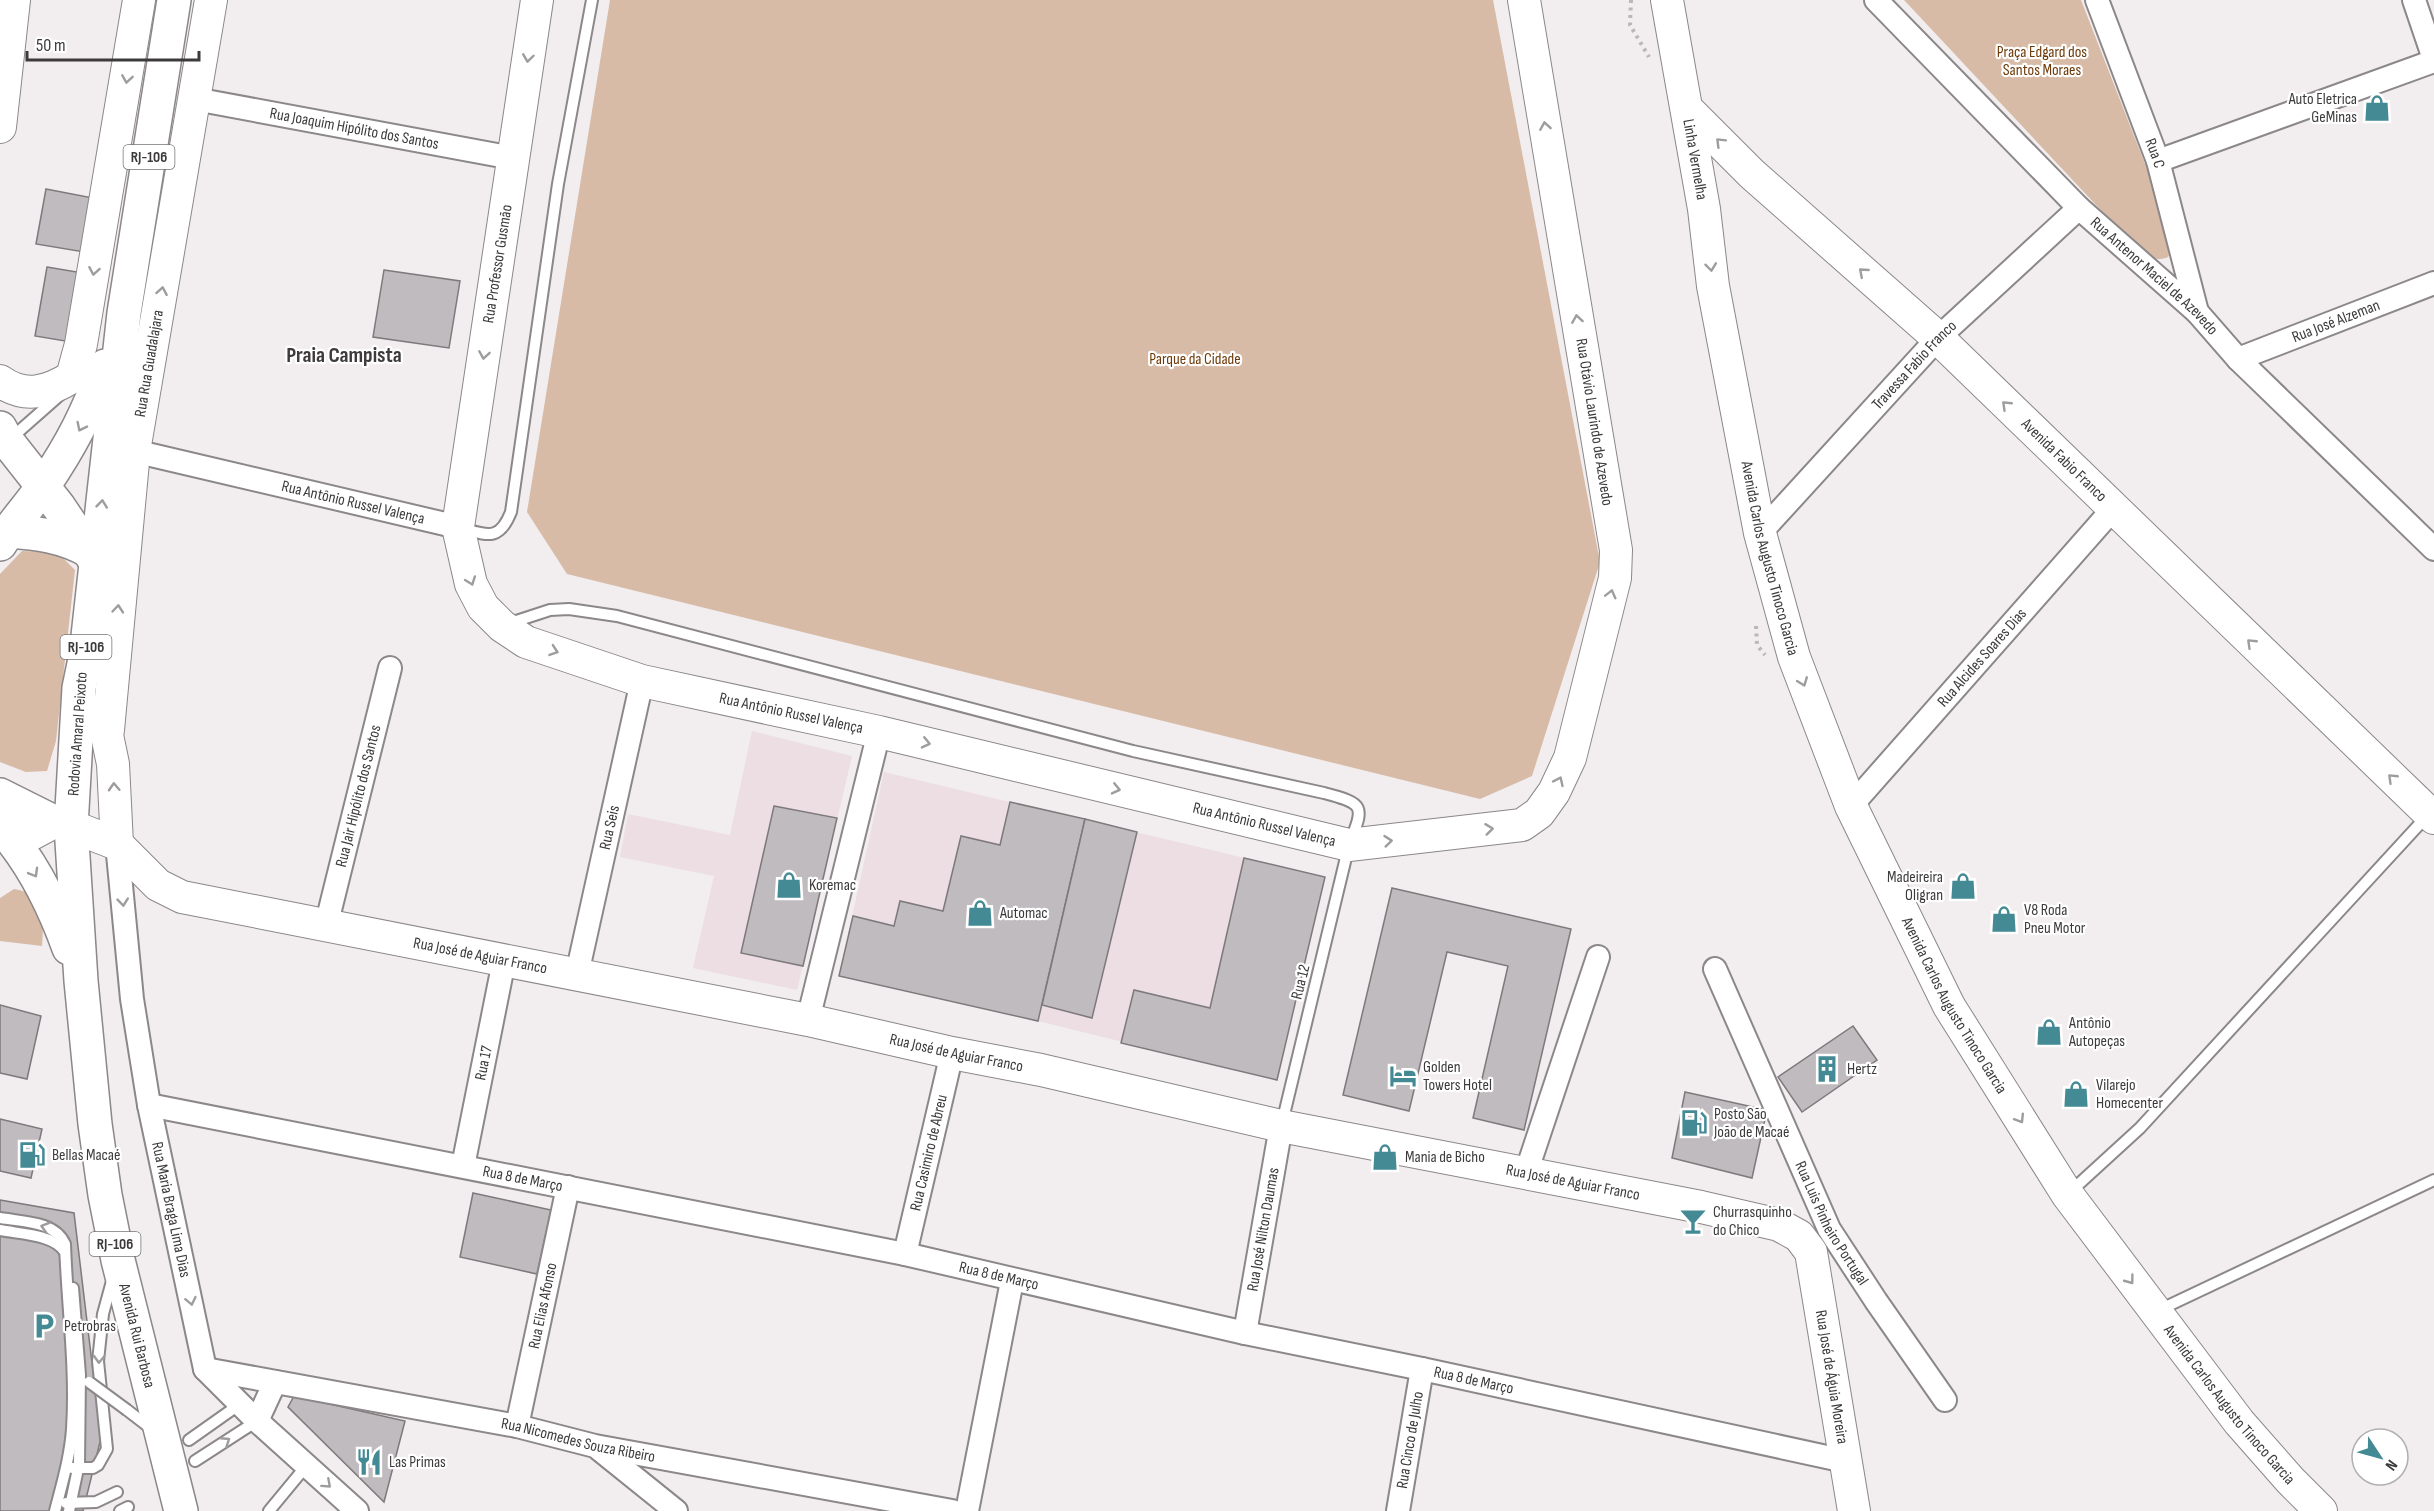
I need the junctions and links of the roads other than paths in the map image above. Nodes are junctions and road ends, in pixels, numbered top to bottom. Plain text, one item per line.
1 (14, 0) edge
2 (139, 0) edge
3 (174, 0) edge
4 (211, 0) edge
5 (537, 0) edge
6 (592, 0) edge
7 (1524, 0) edge
8 (1667, 0) edge
9 (1876, 0) edge
10 (2097, 0) edge
11 (2414, 0) edge
12 (2434, 60) edge
13 (195, 99) junction
14 (1688, 110) junction
15 (0, 127) edge
16 (513, 158) junction
17 (2158, 161) junction
18 (1752, 174) junction
19 (2079, 208) junction
20 (1704, 209) junction
21 (2434, 283) edge
22 (2197, 312) junction
23 (124, 313) junction
24 (1938, 338) junction
25 (2238, 359) junction
26 (72, 377) junction
27 (0, 381) edge
28 (2, 440) edge
29 (134, 451) junction
30 (42, 487) junction
31 (2114, 509) junction
32 (458, 527) junction
33 (1761, 533) junction
34 (4, 537) edge
35 (2434, 549) edge
36 (92, 556) junction
37 (502, 626) junction
38 (86, 654) junction
39 (390, 668) dead end
40 (642, 681) junction
41 (108, 730) junction
42 (879, 732) junction
43 (0, 795) edge
44 (1851, 806) junction
45 (2431, 816) edge
46 (62, 824) junction
47 (1522, 825) joint
48 (7, 840) edge
49 (117, 844) junction
50 (1349, 845) junction
51 (326, 926) junction
52 (1598, 957) dead end
53 (504, 961) junction
54 (1714, 969) dead end
55 (577, 974) junction
56 (81, 981) junction
57 (807, 1020) junction
58 (952, 1053) junction
59 (149, 1105) junction
60 (1281, 1126) junction
61 (463, 1166) junction
62 (1526, 1173) junction
63 (2434, 1180) edge
64 (568, 1187) junction
65 (2067, 1194) junction
66 (0, 1218) edge
67 (0, 1230) edge
68 (1818, 1236) junction
69 (905, 1254) junction
70 (118, 1260) junction
71 (1012, 1281) junction
72 (2154, 1312) junction
73 (1245, 1333) junction
74 (205, 1368) junction
75 (1422, 1369) junction
76 (84, 1378) junction
77 (275, 1382) junction
78 (1945, 1400) dead end
79 (240, 1404) junction
80 (257, 1421) junction
81 (517, 1426) junction
82 (175, 1438) junction
83 (595, 1446) junction
84 (195, 1461) dead end
85 (1845, 1461) junction
86 (307, 1465) junction
87 (66, 1468) junction
88 (117, 1492) dead end
89 (56, 1507) edge
90 (179, 1507) edge
91 (69, 1511) edge
92 (269, 1511) edge
93 (357, 1511) edge
94 (676, 1511) edge
95 (951, 1511) edge
96 (967, 1511) edge
97 (1398, 1511) edge
98 (1854, 1511) edge
99 (2321, 1511) edge

1 - 15 main road
2 -> 26 main road
3 - 23 highway, Rodovia Amaral Peixoto / RJ-106
4 - 13 main road, Rua Rua Guadalajara
5 -> 16 main road, Rua Professor Gusmão
6 - 32 lane
47 -> 7 main road, Rua Otávio Laurindo de Azevedo
8 - 14 main road
9 - 19 street, Rua Antenor Maciel de Azevedo
10 - 17 street, Rua C
11 - 12 street
12 - 17 street
13 - 16 street, Rua Joaquim Hipólito dos Santos
29 -> 13 main road, Rua Rua Guadalajara
18 -> 14 main road, Avenida Fabio Franco
14 - 20 main road, Linha Vermelha
16 -> 32 main road, Rua Professor Gusmão
17 - 22 street, Rua C
18 - 20 main road
24 -> 18 main road, Avenida Fabio Franco
19 - 22 street, Rua Antenor Maciel de Azevedo
19 - 24 street, Travessa Fabio Franco
20 -> 33 main road, Avenida Carlos Augusto Tinoco Garcia
21 - 25 street, Rua José Alzeman
22 - 25 street, Rua Antenor Maciel de Azevedo
23 -> 30 highway, Rodovia Amaral Peixoto / RJ-106
36 -> 23 highway, Rodovia Amaral Peixoto / RJ-106
31 -> 24 main road, Avenida Fabio Franco
24 - 33 street, Travessa Fabio Franco
25 - 35 street, Rua Antenor Maciel de Azevedo
26 - 27 main road
26 - 28 lane
28 - 30 highway
29 - 32 street, Rua Antônio Russel Valença
41 -> 29 main road, Rua Rua Guadalajara
30 - 34 highway, Rodovia Amaral Peixoto / RJ-106
30 - 36 highway
31 - 44 street, Rua Alcides Soares Dias
45 -> 31 main road, Avenida Fabio Franco
32 -> 37 main road, Rua Antônio Russel Valença
33 -> 44 main road, Avenida Carlos Augusto Tinoco Garcia
34 - 36 highway
36 - 38 highway, Rodovia Amaral Peixoto / RJ-106
37 -> 40 main road, Rua Antônio Russel Valença
37 - 50 lane, Rua 12
38 - 41 main road
38 - 46 highway, Rodovia Amaral Peixoto / RJ-106
39 - 51 street, Rua Jair Hipólito dos Santos
40 - 42 main road, Rua Antônio Russel Valença
40 - 55 street, Rua Seis
49 -> 41 main road
42 -> 50 main road, Rua Antônio Russel Valença
42 - 57 street
43 - 46 highway
44 -> 65 main road, Avenida Carlos Augusto Tinoco Garcia
45 - 65 lane
46 - 48 main road
46 - 49 main road, Rua José de Aguiar Franco
46 - 56 highway, Rodovia Amaral Peixoto / RJ-106
50 -> 47 main road, Rua Antônio Russel Valença
48 -> 56 highway, RJ-106
49 - 51 main road, Rua José de Aguiar Franco
49 -> 59 street, Rua Maria Braga Lima Dias
50 - 60 lane, Rua 12
51 - 53 main road, Rua José de Aguiar Franco
52 - 62 street
53 - 55 main road, Rua José de Aguiar Franco
53 - 61 street, Rua 17
54 - 68 street, Rua Luis Pinheiro Portugal
55 - 57 main road, Rua José de Aguiar Franco
56 - 70 highway, Avenida Rui Barbosa / RJ-106
57 - 58 main road, Rua José de Aguiar Franco
58 - 60 main road, Rua José de Aguiar Franco
58 - 69 street, Rua Casimiro de Abreu
59 - 61 street, Rua 8 de Março
59 -> 74 street, Rua Maria Braga Lima Dias
60 - 62 main road, Rua José de Aguiar Franco
60 - 73 street, Rua José Nilton Daumas
61 - 64 street, Rua 8 de Março
62 - 68 main road, Rua José de Aguiar Franco
63 - 72 lane
64 - 69 street, Rua 8 de Março
64 - 81 street, Rua Elias Afonso
65 -> 72 main road, Avenida Carlos Augusto Tinoco Garcia
87 -> 66 lane
67 - 76 lane
68 - 78 street, Rua Luis Pinheiro Portugal
68 - 85 main road, Rua José de Águia Moreira
69 - 71 street, Rua 8 de Março
70 - 82 highway, Avenida Rui Barbosa / RJ-106
70 -> 87 lane
71 - 73 street, Rua 8 de Março
71 - 96 street
72 - 99 main road, Avenida Carlos Augusto Tinoco Garcia
73 - 75 street, Rua 8 de Março
74 - 77 street, Rua Nicomedes Souza Ribeiro
74 - 79 street
75 - 85 street, Rua 8 de Março
75 - 97 street, Rua Cinco de Julho
76 - 82 lane, bridge
76 - 91 lane
77 - 80 street
77 - 81 street, Rua Nicomedes Souza Ribeiro
79 - 80 street
79 - 82 lane
84 -> 80 lane
80 - 86 street
81 - 83 street, Rua Nicomedes Souza Ribeiro
82 - 90 highway, Avenida Rui Barbosa / RJ-106
83 - 94 street
83 - 95 street, Rua Nicomedes Souza Ribeiro
85 - 98 main road, Rua José de Águia Moreira
86 - 92 lane
86 -> 93 street
87 - 89 lane
88 - 89 lane

